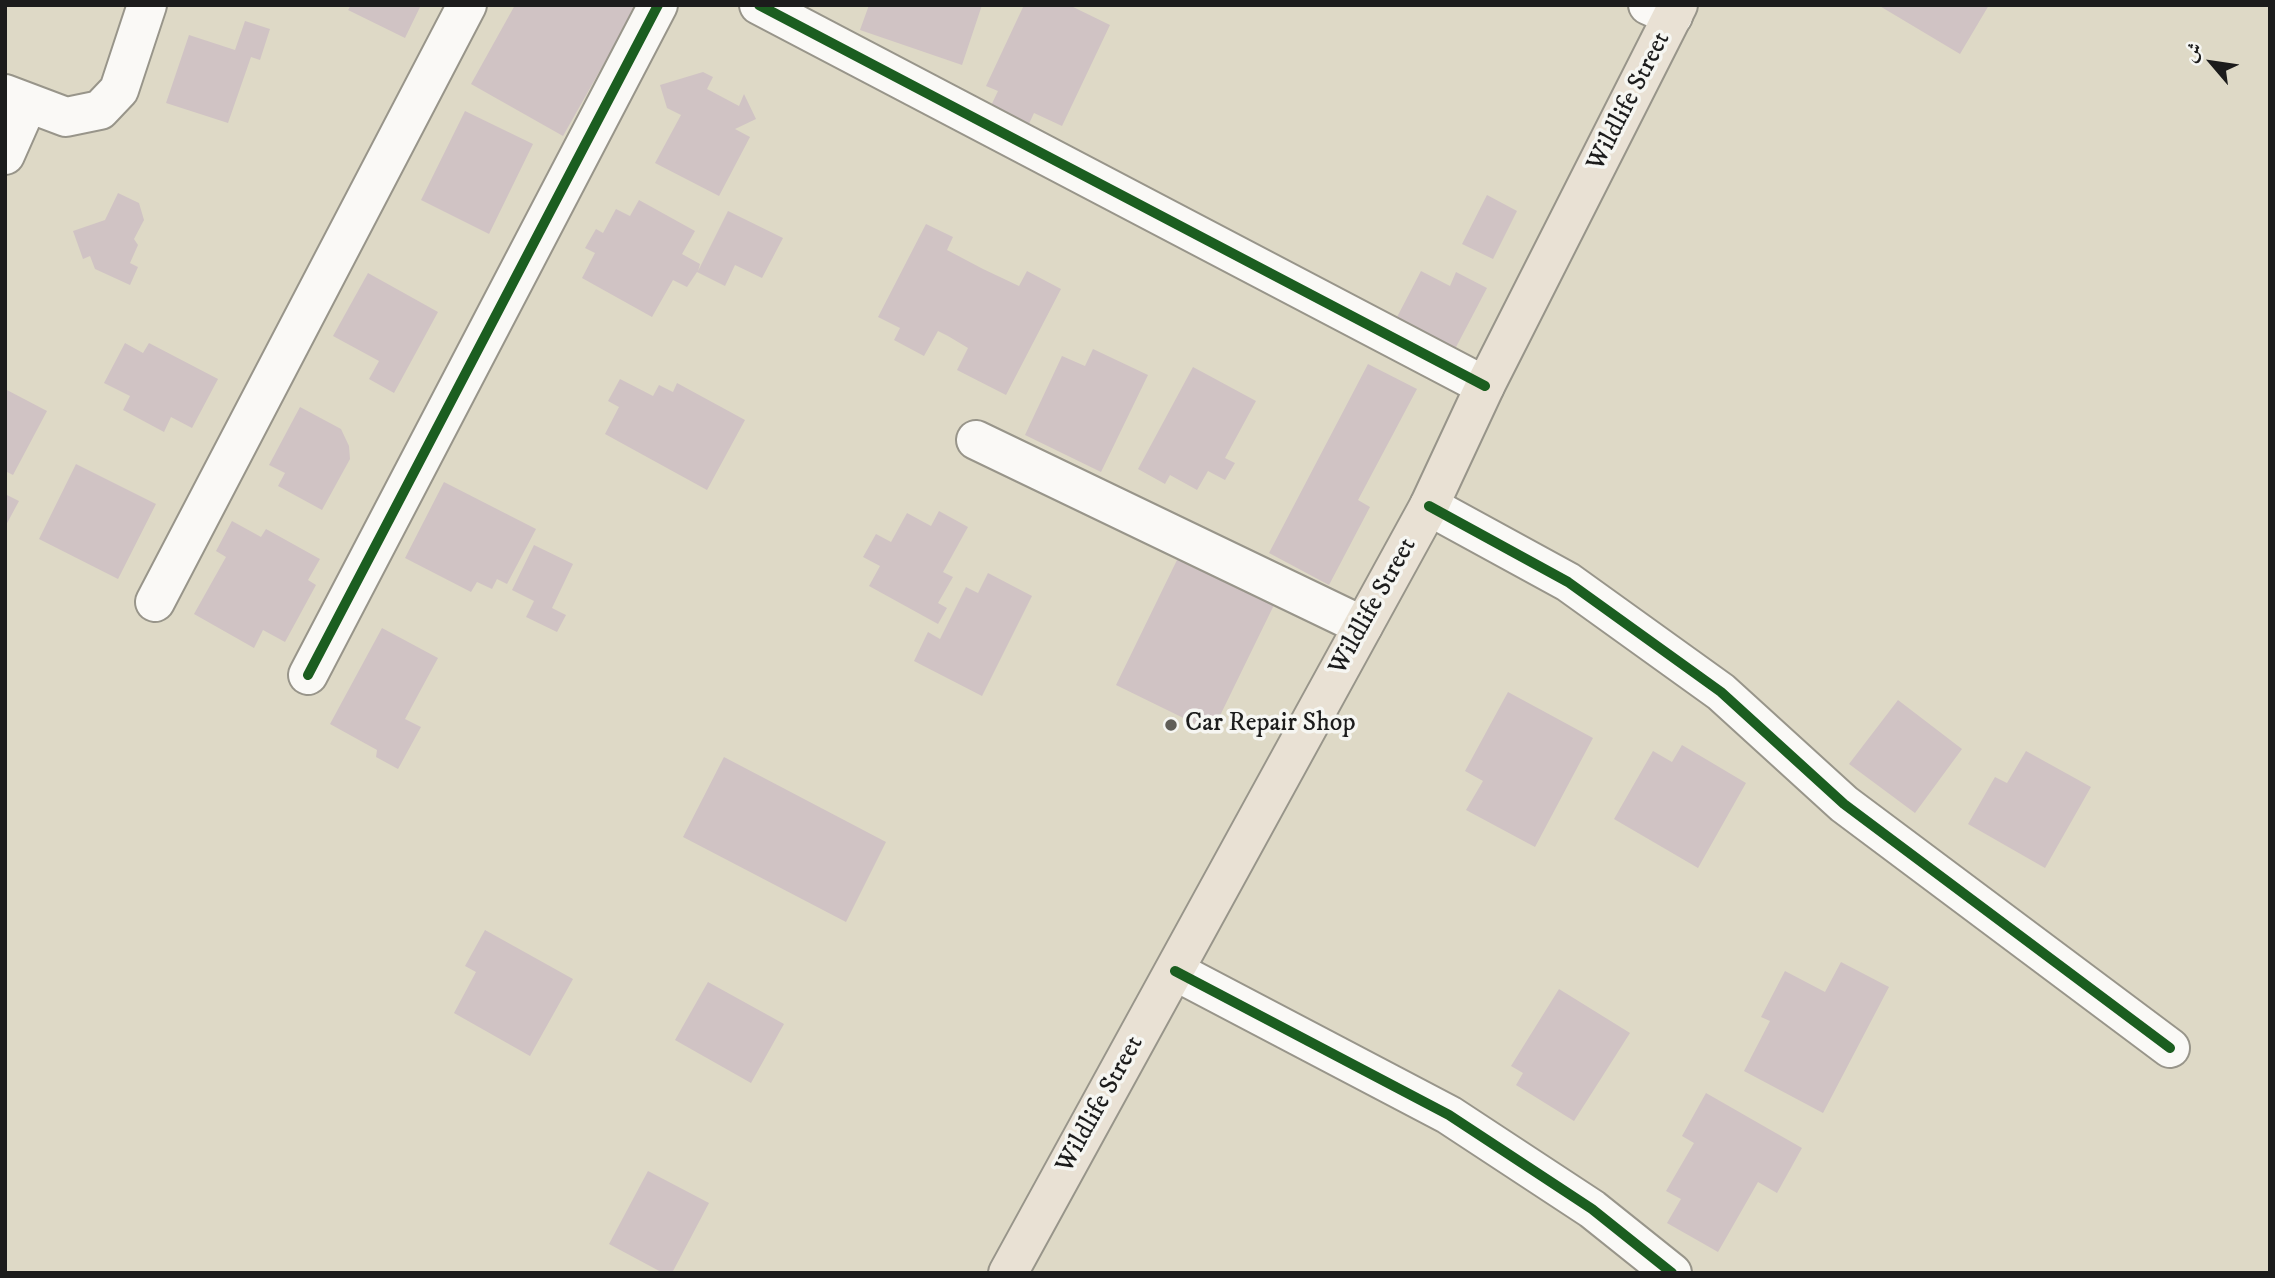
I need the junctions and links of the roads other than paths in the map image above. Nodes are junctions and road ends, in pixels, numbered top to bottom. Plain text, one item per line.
1 (147, 5) edge
2 (467, 5) edge
3 (658, 5) edge
4 (759, 5) edge
5 (1666, 9) edge
6 (17, 99) edge
7 (5, 155) edge
8 (1485, 386) junction
9 (976, 440) dead end
10 (1429, 506) junction
11 (155, 601) dead end
12 (1363, 626) junction
13 (308, 675) dead end
14 (1174, 971) junction
15 (2170, 1048) dead end
16 (1008, 1273) edge
17 (1672, 1273) edge

1 - 6 street
2 - 11 street
3 - 13 street
4 - 8 street
5 - 8 main road, Wildlife Street
6 - 7 street
8 - 10 main road, Wildlife Street
9 - 12 street
10 - 12 main road, Wildlife Street
10 - 15 street
12 - 14 main road, Wildlife Street
14 - 16 main road, Wildlife Street
14 - 17 street

